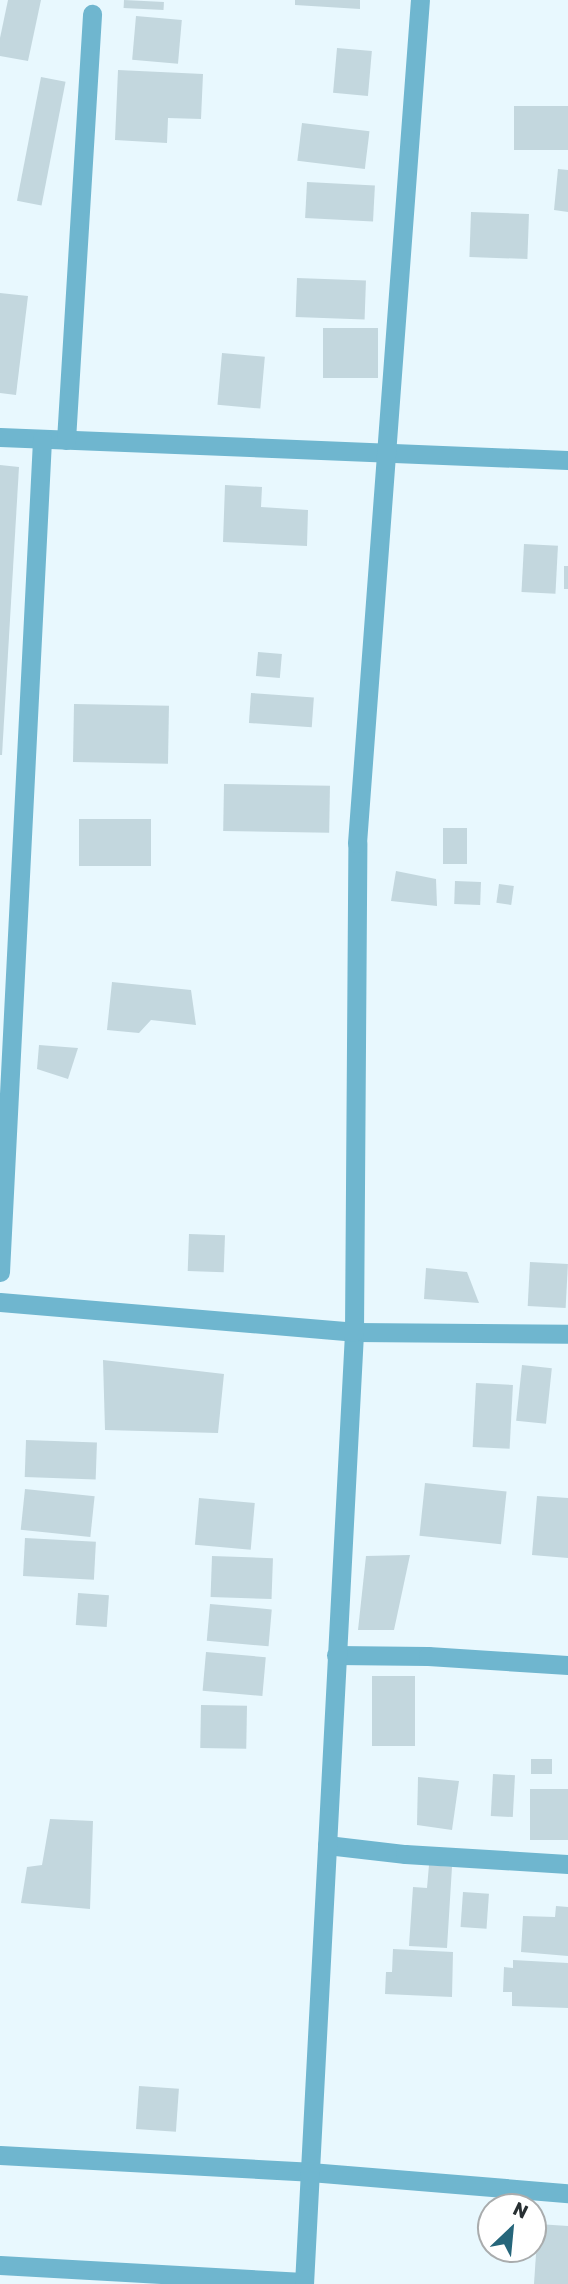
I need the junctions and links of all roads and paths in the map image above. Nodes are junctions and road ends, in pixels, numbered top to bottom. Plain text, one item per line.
1 (420, 0) edge
2 (92, 14) dead end
3 (0, 437) edge
4 (42, 439) junction
5 (66, 440) junction
6 (387, 451) junction
7 (568, 460) edge
8 (0, 1272) edge
9 (0, 1302) edge
10 (354, 1332) junction
11 (568, 1334) edge
12 (336, 1655) junction
13 (568, 1665) edge
14 (327, 1846) junction
15 (568, 1864) edge
16 (0, 2155) edge
17 (310, 2172) junction
18 (568, 2193) edge
19 (0, 2264) edge
20 (304, 2283) edge

1 - 6 street
2 - 5 street
3 - 4 street
4 - 5 street
4 - 8 street
5 - 6 street
6 - 7 street
6 - 10 street
9 - 10 street
10 - 11 street
10 - 12 street
12 - 13 street
12 - 14 street
14 - 15 street
14 - 17 street
16 - 17 street
17 - 18 street
17 - 20 street
19 - 20 street

